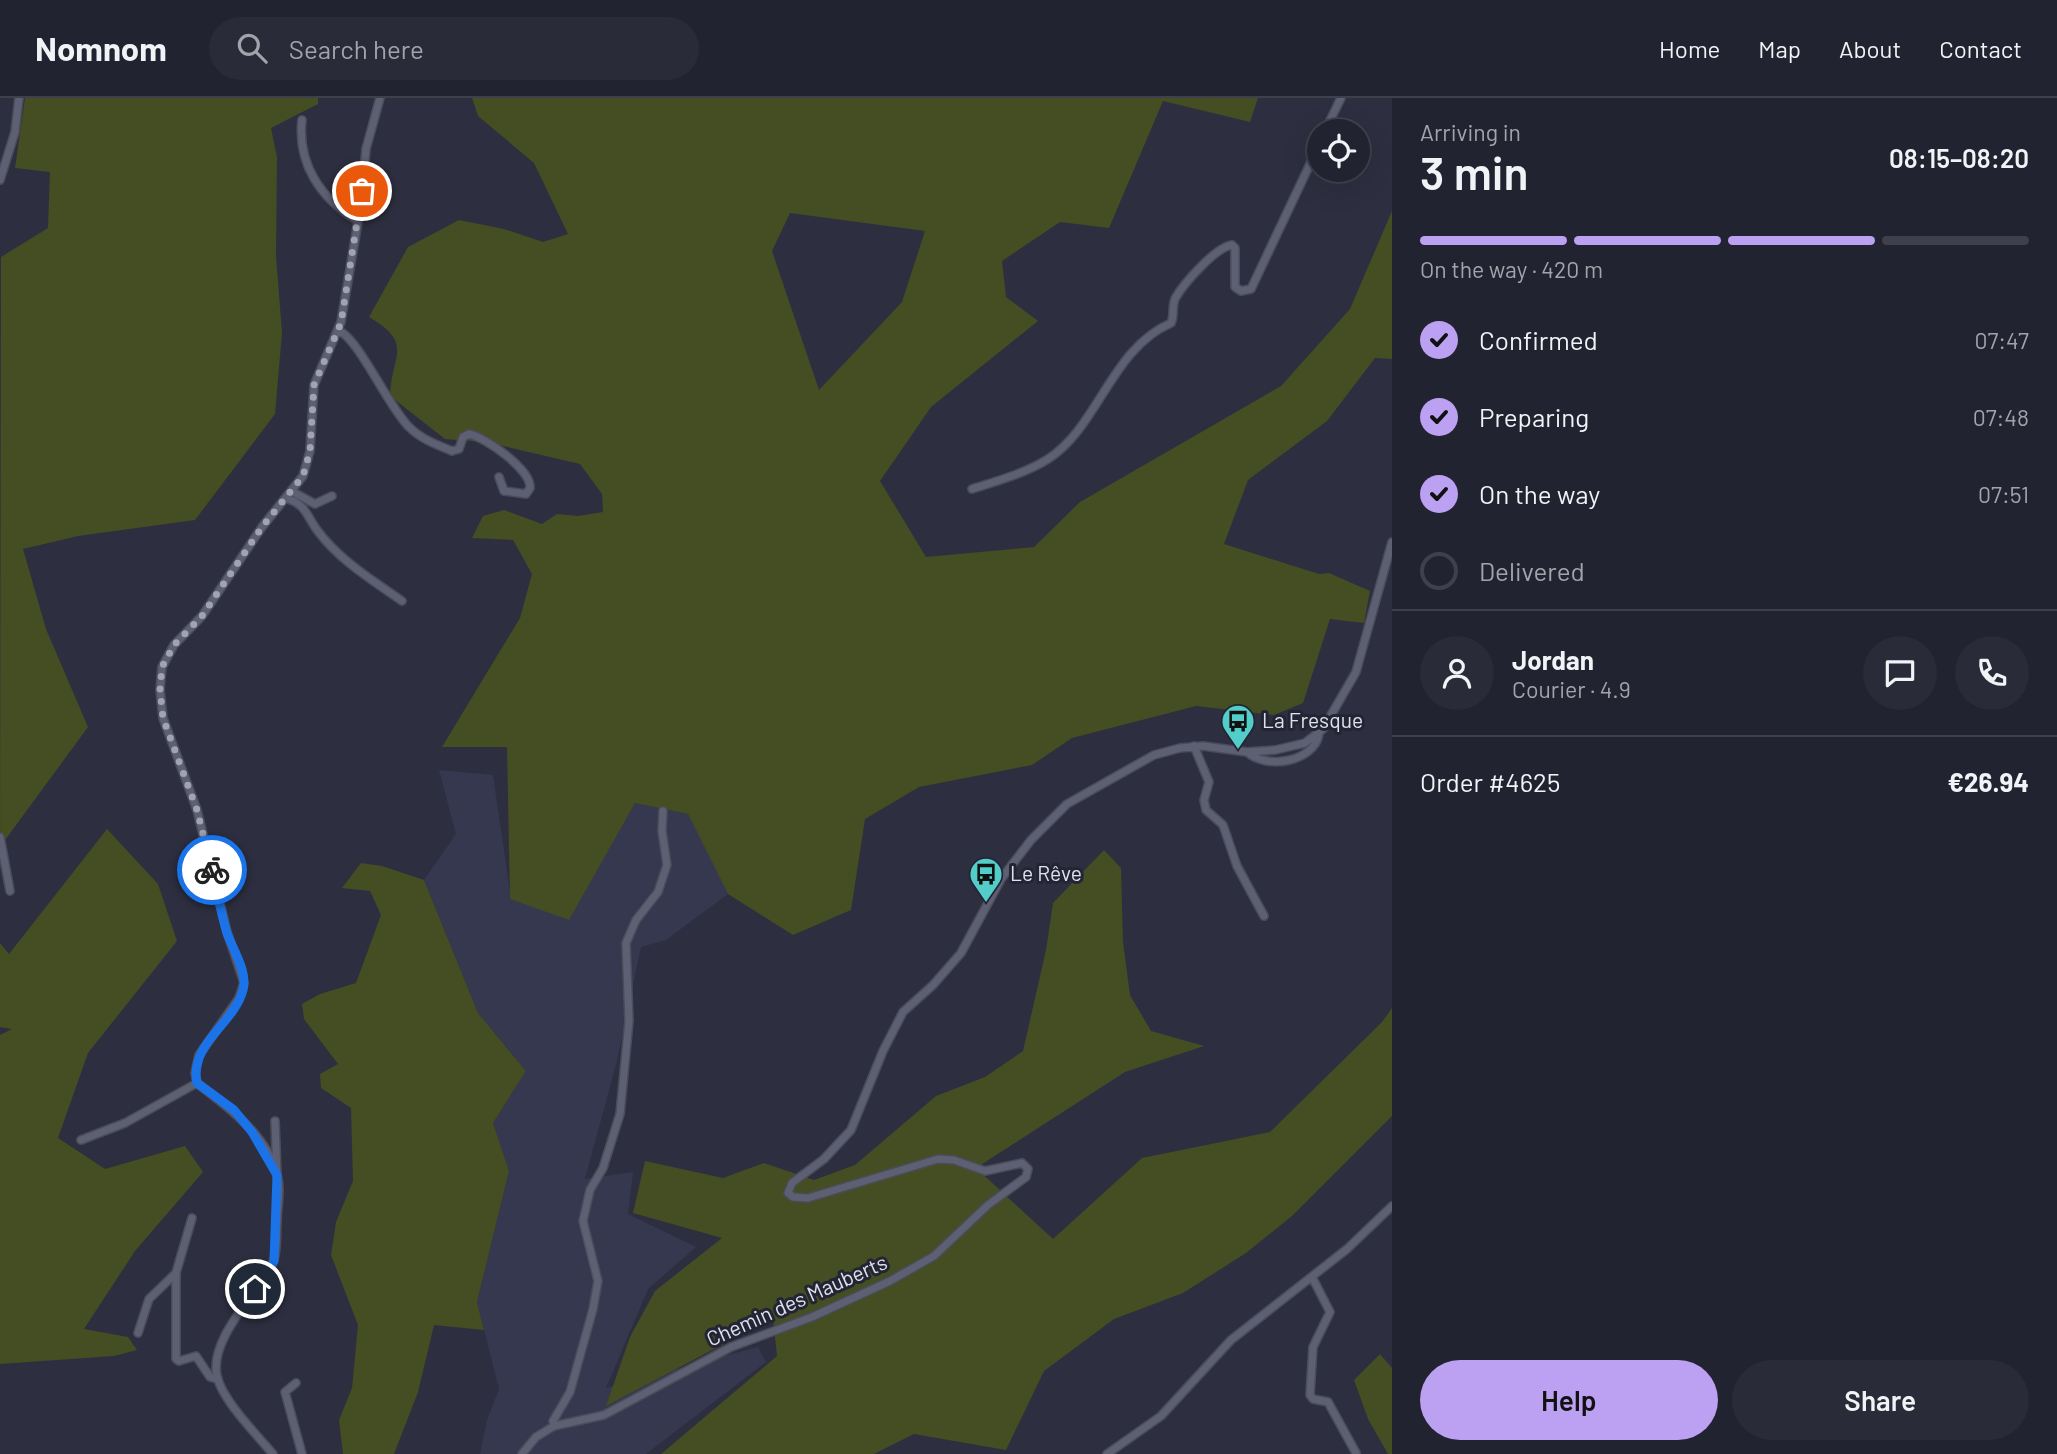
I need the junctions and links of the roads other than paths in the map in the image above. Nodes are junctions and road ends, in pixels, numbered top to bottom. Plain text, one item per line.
1 (19, 98) edge
2 (380, 98) edge
3 (1342, 98) edge
4 (1331, 119) edge
5 (302, 120) dead end
6 (1307, 171) edge
7 (0, 180) edge
8 (358, 221) junction
9 (339, 331) junction
10 (499, 477) dead end
11 (972, 489) dead end
12 (290, 496) junction
13 (332, 496) dead end
14 (1392, 542) edge
15 (402, 601) dead end
16 (1194, 746) junction
17 (663, 811) dead end
18 (0, 837) edge
19 (10, 891) dead end
20 (1264, 916) dead end
21 (197, 1083) junction
22 (275, 1121) dead end
23 (81, 1140) dead end
24 (277, 1175) junction
25 (1392, 1206) edge
26 (192, 1218) dead end
27 (176, 1273) junction
28 (1312, 1277) junction
29 (138, 1333) dead end
30 (217, 1379) junction
31 (296, 1383) dead end
32 (554, 1426) junction
33 (1356, 1452) edge
34 (1109, 1453) edge
35 (273, 1454) edge
36 (302, 1454) edge
37 (522, 1454) edge

1 - 7 street
2 - 8 street
3 - 4 street
5 - 8 street
6 - 11 street
8 - 9 street
9 - 10 street
9 - 12 street
12 - 13 street
12 - 15 street
12 - 21 street
14 - 16 street, Chemin des Mauberts
16 - 20 street
16 - 32 street, Chemin des Mauberts
17 - 32 street
18 - 19 street
21 - 23 street
21 - 24 street
22 - 24 street
24 - 30 street
25 - 28 street
26 - 27 street
27 - 29 street
27 - 30 street
28 - 33 street
28 - 34 street
30 - 35 street
31 - 36 street
32 - 37 street

